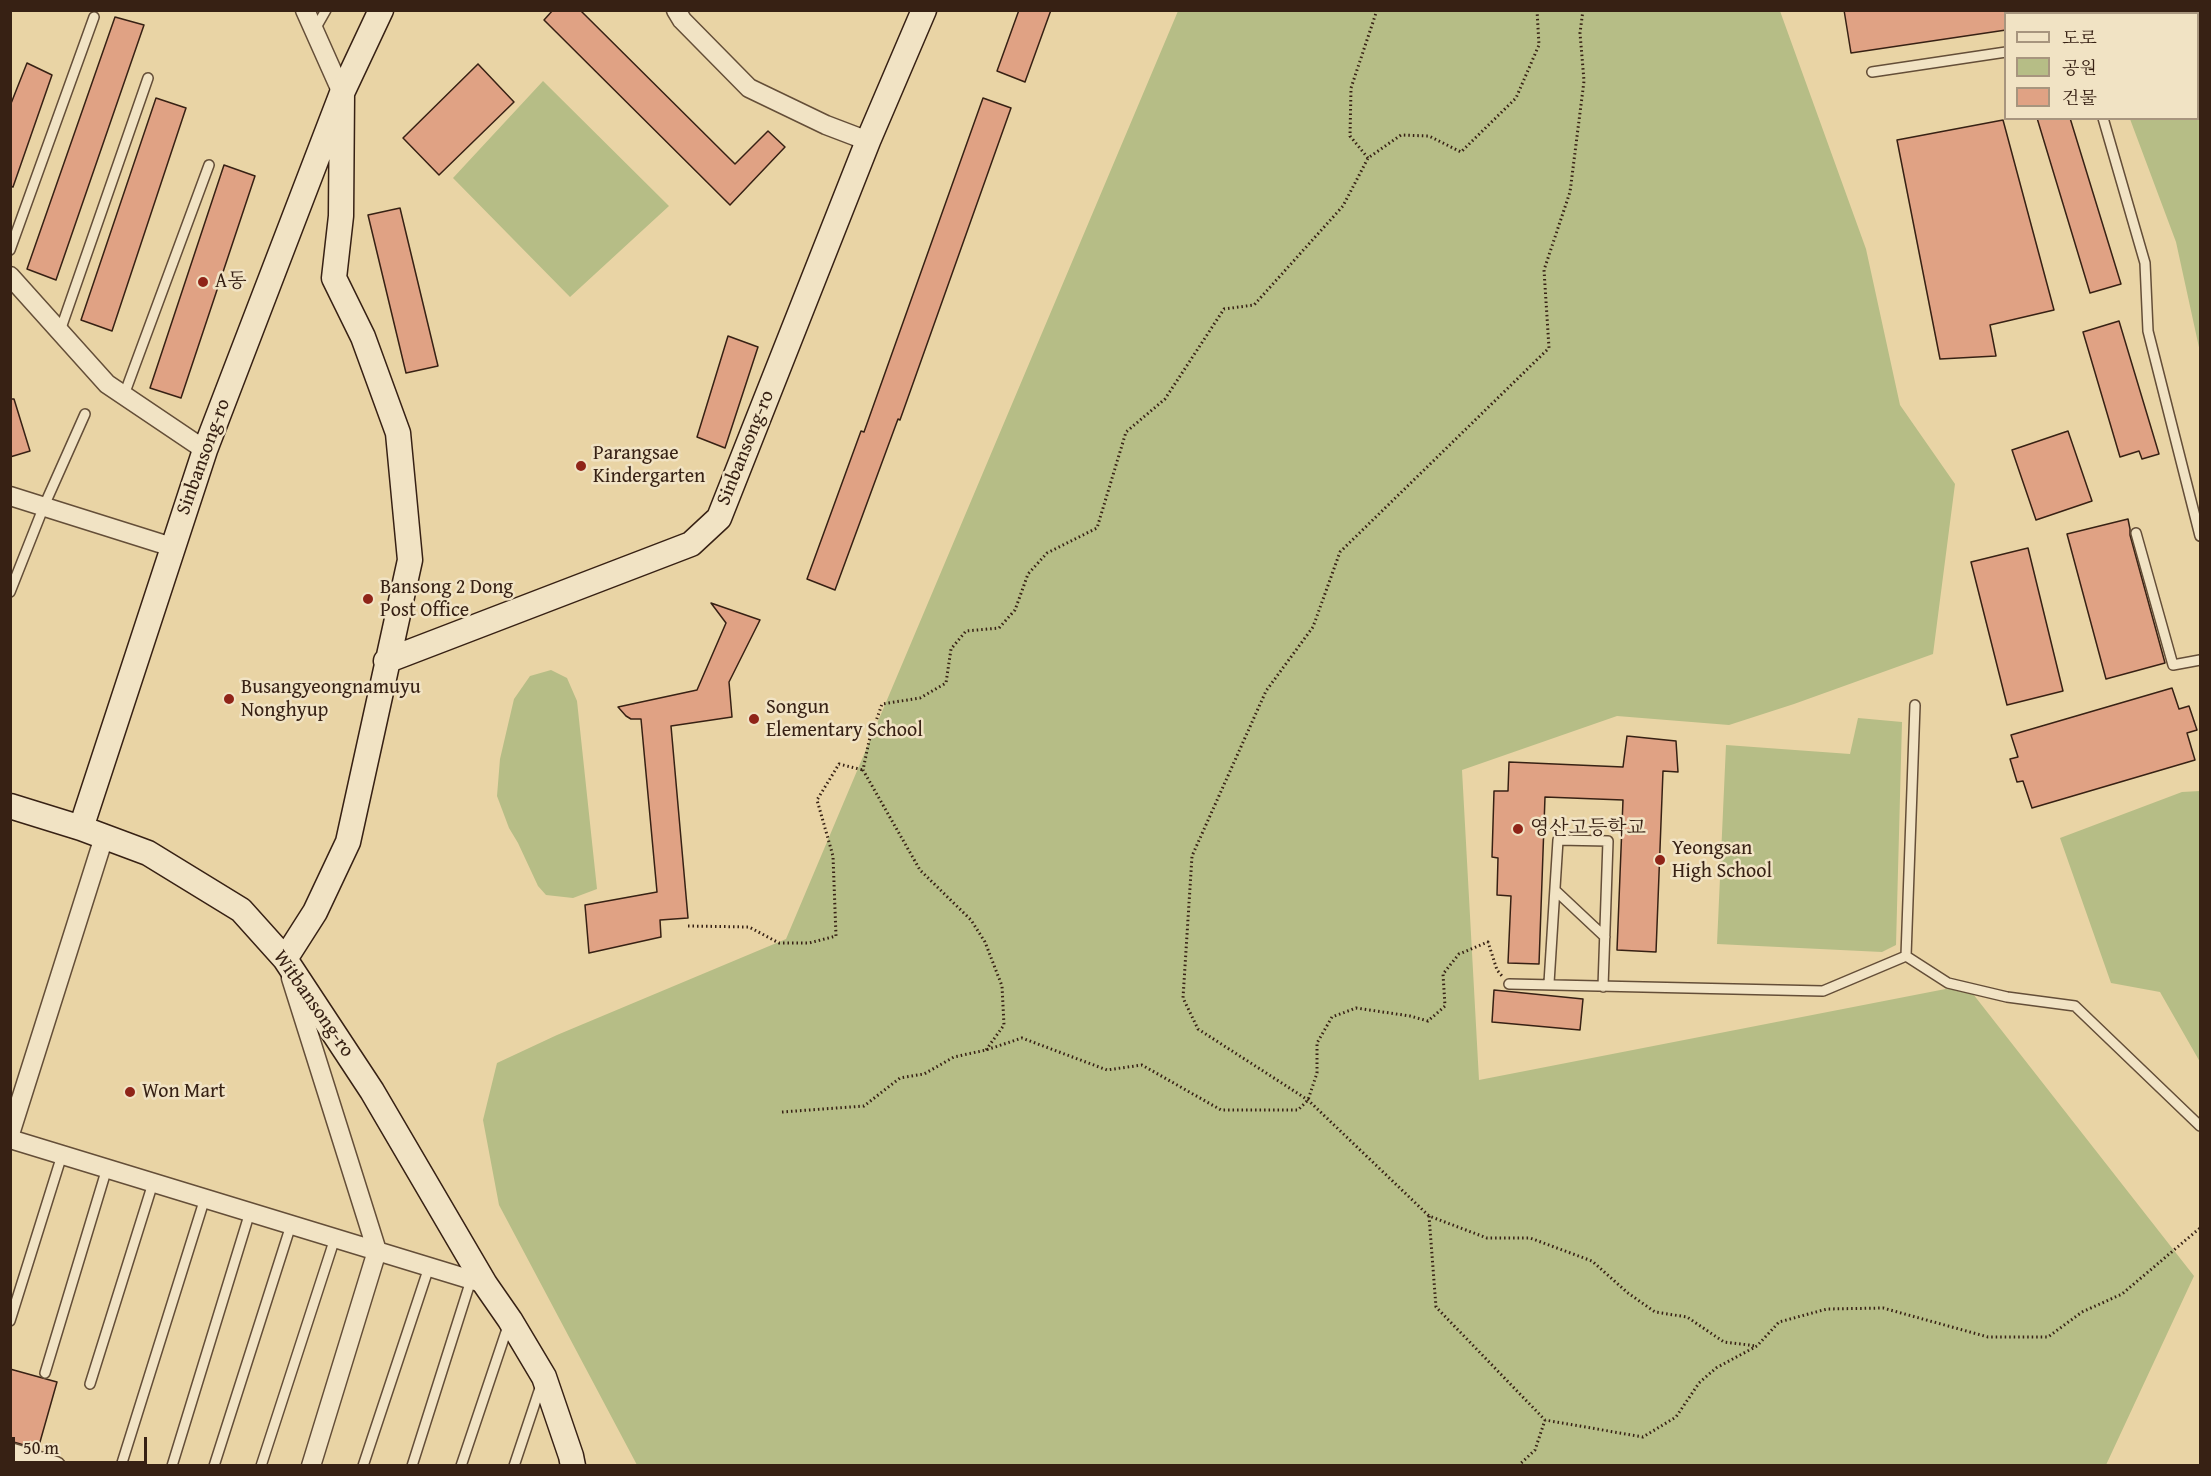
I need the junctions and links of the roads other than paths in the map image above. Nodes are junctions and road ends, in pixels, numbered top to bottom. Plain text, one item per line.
1 (305, 10) edge
2 (326, 10) edge
3 (381, 10) edge
4 (676, 10) edge
5 (924, 10) edge
6 (94, 17) dead end
7 (314, 31) junction
8 (2004, 52) edge
9 (1872, 72) dead end
10 (148, 78) dead end
11 (342, 93) junction
12 (2104, 120) edge
13 (868, 141) junction
14 (209, 165) dead end
15 (10, 250) edge
16 (10, 276) edge
17 (60, 331) junction
18 (124, 395) junction
19 (85, 414) dead end
20 (205, 450) junction
21 (10, 496) edge
22 (44, 506) junction
23 (2136, 533) dead end
24 (2200, 536) edge
25 (172, 547) junction
26 (10, 592) edge
27 (2200, 660) edge
28 (386, 661) junction
29 (1915, 705) dead end
30 (10, 806) edge
31 (81, 828) junction
32 (104, 837) junction
33 (1556, 891) junction
34 (1605, 937) junction
35 (1906, 956) junction
36 (285, 960) junction
37 (1549, 983) junction
38 (1509, 984) road end
39 (1603, 987) junction
40 (2200, 1126) edge
41 (10, 1134) edge
42 (10, 1139) edge
43 (62, 1155) junction
44 (107, 1168) junction
45 (153, 1183) junction
46 (205, 1198) junction
47 (250, 1212) junction
48 (291, 1225) junction
49 (335, 1238) junction
50 (377, 1251) junction
51 (429, 1267) junction
52 (478, 1282) junction
53 (510, 1320) junction
54 (10, 1321) edge
55 (45, 1373) dead end
56 (544, 1377) junction
57 (90, 1383) dead end
58 (10, 1452) edge
59 (571, 1462) edge
60 (56, 1466) edge
61 (121, 1466) edge
62 (172, 1466) edge
63 (214, 1466) edge
64 (261, 1466) edge
65 (311, 1466) edge
66 (363, 1466) edge
67 (412, 1466) edge
68 (461, 1466) edge
69 (514, 1466) edge

1 - 7 street
2 - 7 lane
3 - 11 main road, Sinbansong-ro
4 - 13 street
5 - 13 main road, Sinbansong-ro
6 - 15 lane
7 - 11 street
8 - 9 lane
10 - 17 lane
11 - 20 main road, Sinbansong-ro
11 - 28 main road, Sinbansong-ro
12 - 24 lane
13 - 28 main road, Sinbansong-ro
14 - 18 lane
16 - 17 street
17 - 18 street
18 - 20 street
19 - 22 lane
20 - 25 main road, Sinbansong-ro
21 - 22 street
22 - 25 street
22 - 26 lane
23 - 27 lane
25 - 31 main road, Sinbansong-ro
28 - 36 main road, Sinbansong-ro
29 - 35 lane
30 - 31 main road, Witbansong-ro
31 - 32 main road, Witbansong-ro
32 - 36 main road, Witbansong-ro
32 - 41 street
33 - 34 lane
33 - 34 lane
33 - 37 lane
34 - 39 lane
35 - 39 lane
35 - 40 lane
36 - 50 street
36 - 52 main road, Witbansong-ro
37 - 38 lane
37 - 39 lane
42 - 43 street
43 - 44 street
43 - 54 lane
44 - 45 street
44 - 55 lane
45 - 46 street
45 - 57 lane
46 - 47 street
46 - 61 lane
47 - 48 street
47 - 62 lane
48 - 49 street
48 - 63 lane
49 - 50 street
49 - 64 lane
50 - 51 street
50 - 65 street
51 - 52 street
51 - 66 lane
52 - 53 main road, Witbansong-ro
52 - 67 lane
53 - 56 main road, Witbansong-ro
53 - 68 lane
56 - 59 main road, Witbansong-ro
56 - 69 lane
58 - 60 street

